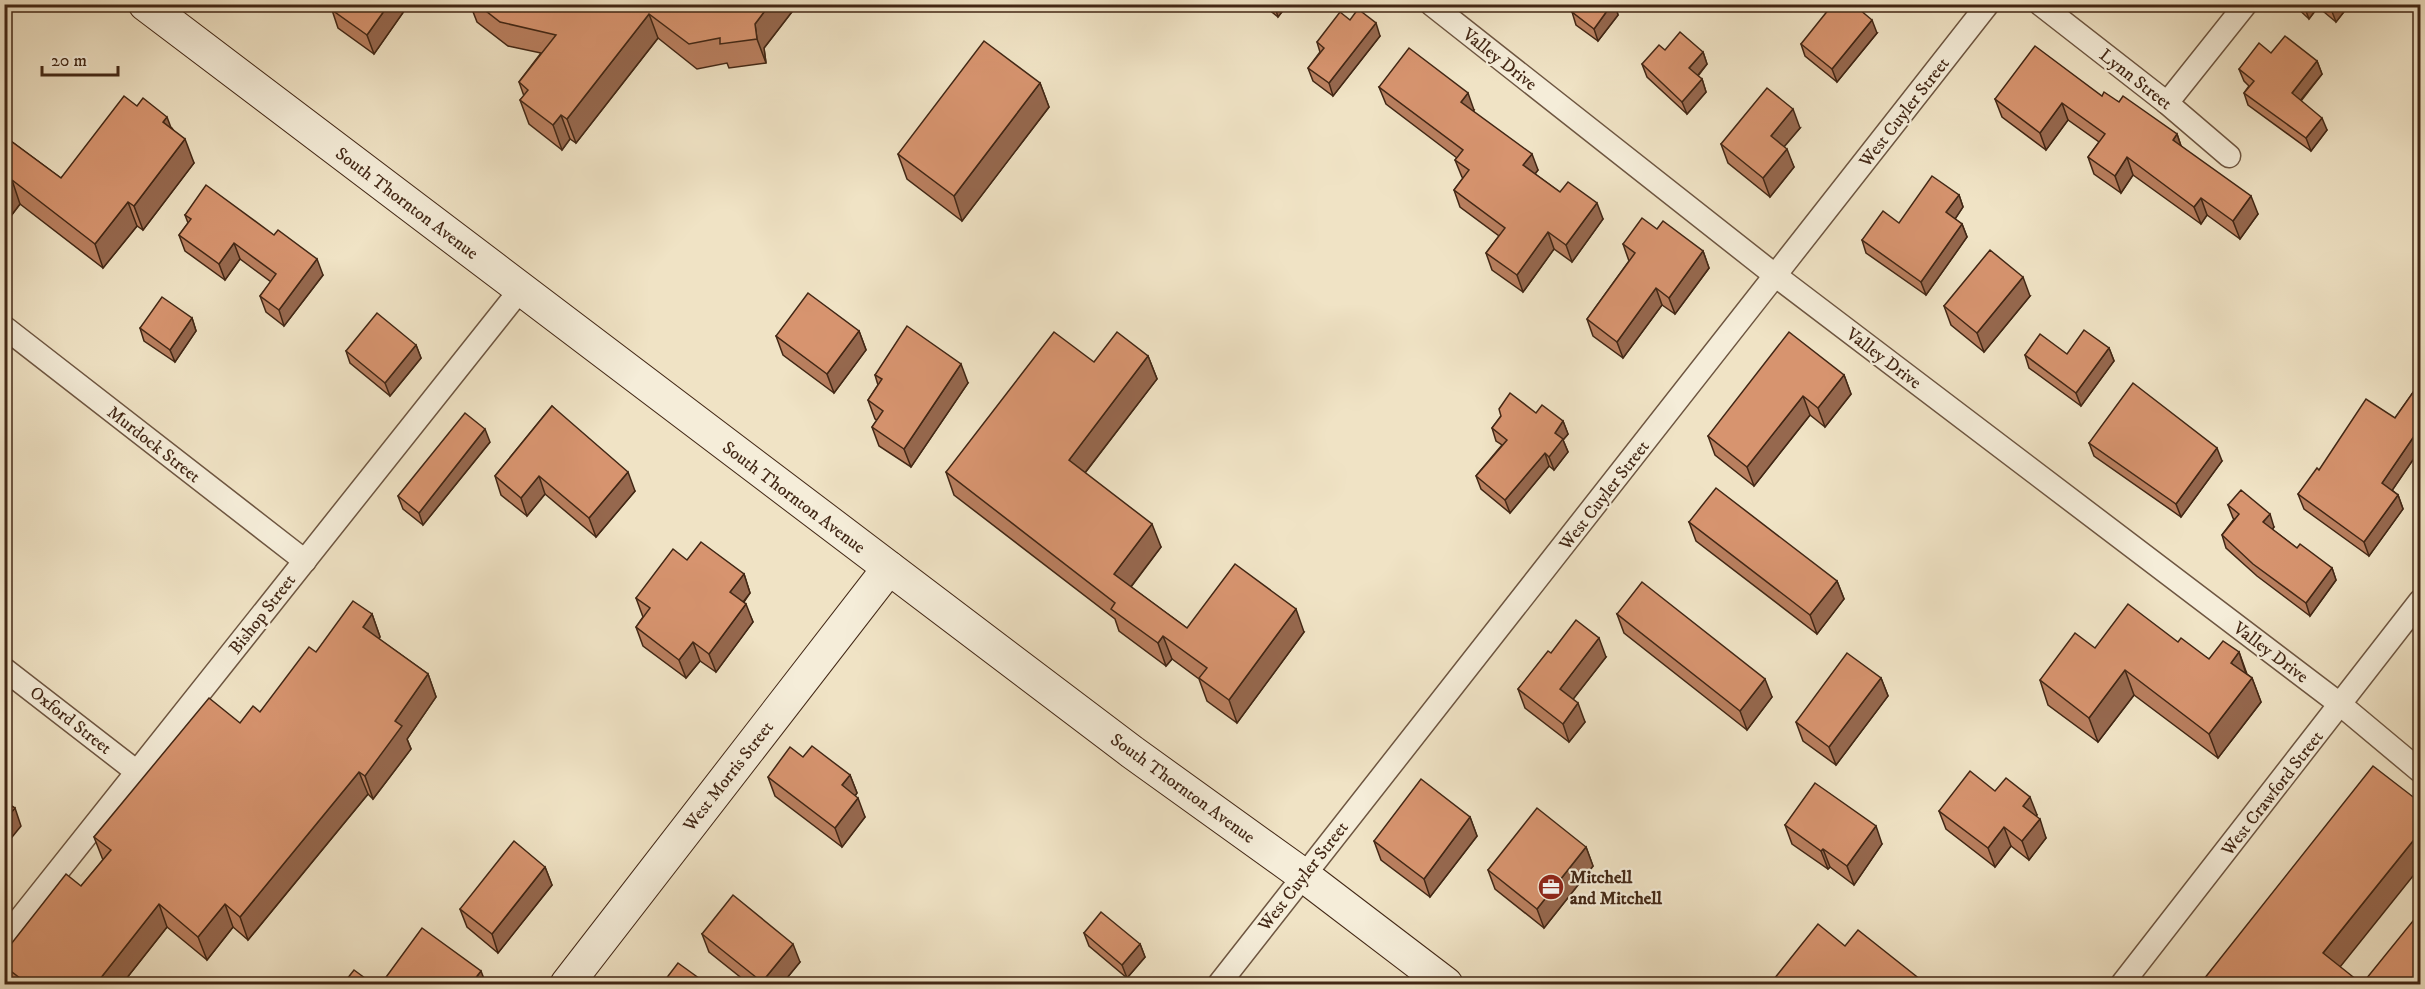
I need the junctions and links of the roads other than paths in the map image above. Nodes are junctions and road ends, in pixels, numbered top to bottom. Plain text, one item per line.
1 (146, 4) edge
2 (1431, 4) edge
3 (1988, 4) edge
4 (2040, 4) edge
5 (2246, 4) edge
6 (2168, 103) junction
7 (2229, 156) dead end
8 (1776, 276) junction
9 (520, 290) junction
10 (4, 327) edge
11 (304, 561) junction
12 (889, 568) junction
13 (2421, 601) edge
14 (4, 669) edge
15 (2341, 705) junction
16 (2421, 771) edge
17 (136, 772) junction
18 (1303, 875) junction
19 (4, 939) edge
20 (567, 984) edge
21 (1219, 984) edge
22 (1446, 984) edge
23 (2122, 984) edge

1 - 9 main road, South Thornton Avenue
2 - 8 street, Valley Drive
3 - 8 street, West Cuyler Street
4 - 6 street, Lynn Street
5 - 6 street
6 - 7 street, Lynn Street
8 - 15 street, Valley Drive
8 - 18 street, West Cuyler Street
9 - 11 street, Bishop Street
9 - 12 main road, South Thornton Avenue
10 - 11 street, Murdock Street
11 - 17 street, Bishop Street
12 - 18 main road, South Thornton Avenue
12 - 20 main road, West Morris Street
13 - 15 street, West Crawford Street
14 - 17 street, Oxford Street
15 - 16 street, Valley Drive
15 - 23 street, West Crawford Street
17 - 19 street, Bishop Street
18 - 21 street, West Cuyler Street
18 - 22 main road, South Thornton Avenue

